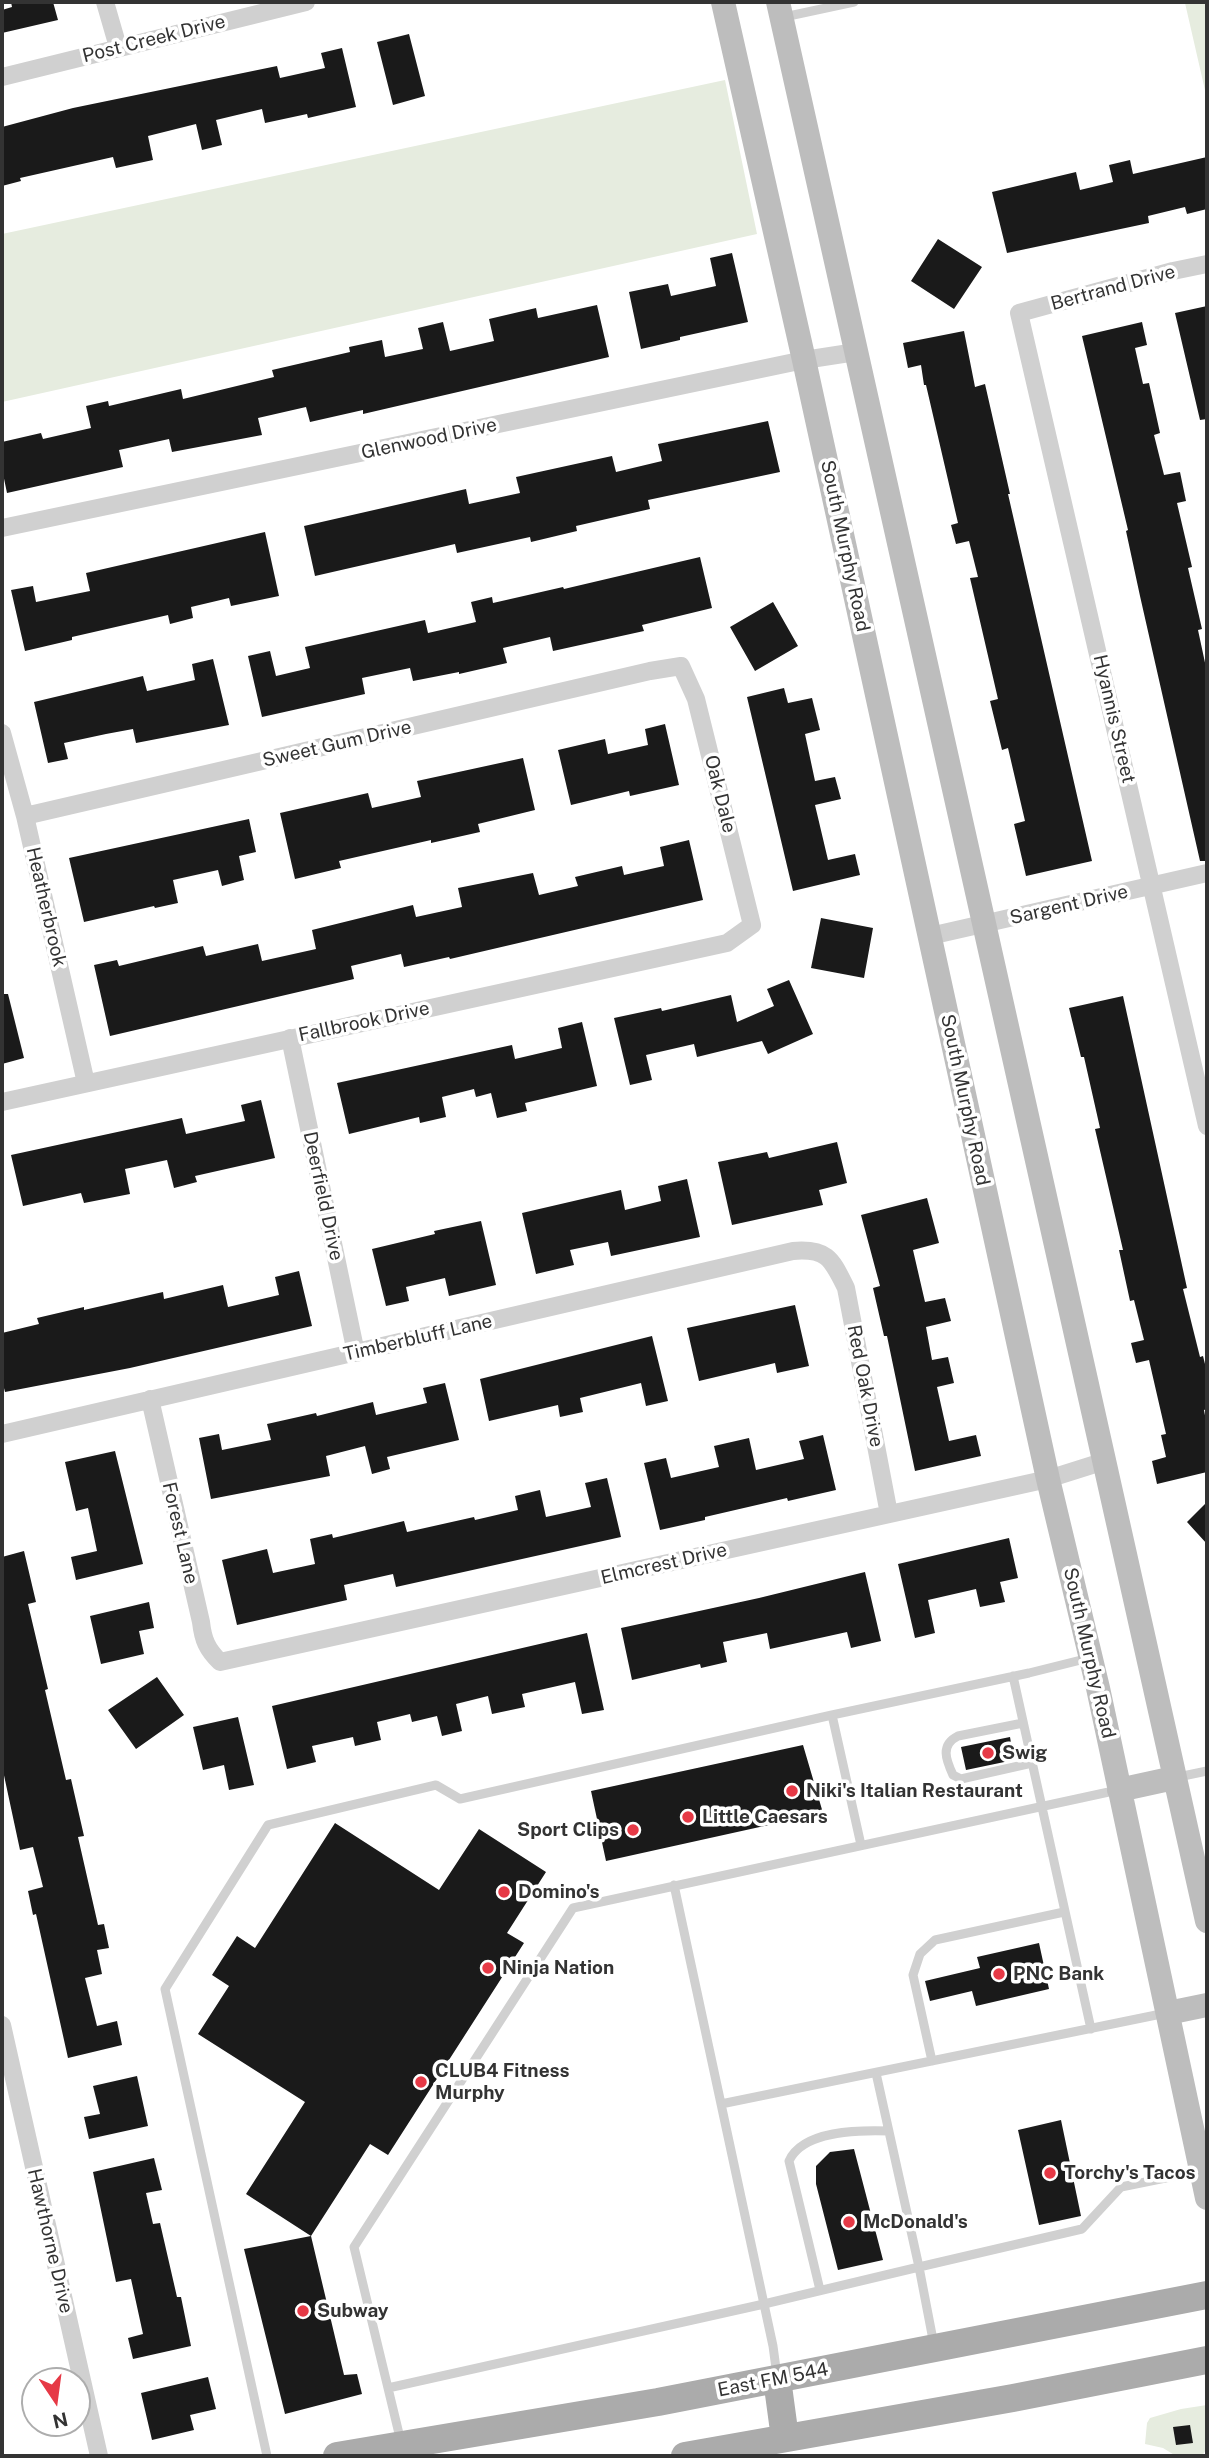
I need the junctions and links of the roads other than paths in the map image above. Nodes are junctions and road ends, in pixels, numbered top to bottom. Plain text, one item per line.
1 (105, 2) edge
2 (306, 2) edge
3 (723, 2) edge
4 (854, 2) edge
5 (780, 9) edge
6 (118, 47) junction
7 (2, 77) edge
8 (1207, 264) edge
9 (1019, 313) joint
10 (856, 352) junction
11 (804, 360) junction
12 (2, 528) edge
13 (650, 671) joint
14 (2, 733) edge
15 (25, 816) junction
16 (1207, 873) edge
17 (1153, 886) junction
18 (984, 924) junction
19 (930, 936) junction
20 (727, 943) joint
21 (289, 1038) junction
22 (86, 1083) junction
23 (2, 1102) edge
24 (1207, 1126) edge
25 (833, 1261) joint
26 (356, 1353) junction
27 (149, 1399) junction
28 (2, 1434) edge
29 (1105, 1461) junction
30 (1048, 1479) junction
31 (889, 1514) junction
32 (1091, 1657) junction
33 (220, 1662) joint
34 (1013, 1676) junction
35 (832, 1716) junction
36 (1023, 1723) junction
37 (1032, 1763) junction
38 (1207, 1771) edge
39 (1174, 1778) junction
40 (1119, 1790) junction
41 (1041, 1807) junction
42 (861, 1845) junction
43 (674, 1885) junction
44 (1065, 1912) junction
45 (1207, 1921) edge
46 (1207, 2005) edge
47 (1168, 2013) junction
48 (2, 2025) edge
49 (1091, 2029) junction
50 (932, 2061) junction
51 (876, 2073) junction
52 (721, 2104) junction
53 (889, 2131) junction
54 (1201, 2170) junction
55 (1207, 2198) edge
56 (919, 2267) junction
57 (820, 2290) junction
58 (1207, 2295) edge
59 (764, 2304) junction
60 (934, 2348) junction
61 (1207, 2360) edge
62 (777, 2379) junction
63 (387, 2388) junction
64 (785, 2444) junction
65 (401, 2445) junction
66 (99, 2456) edge
67 (267, 2456) edge
68 (337, 2456) edge
69 (685, 2456) edge

1 - 6 street
2 - 6 street, Post Creek Drive
3 - 11 main road, South Murphy Road
4 - 5 lane
5 - 10 main road
6 - 7 street, Post Creek Drive
8 - 9 street, Bertrand Drive
9 - 17 street, Hyannis Street
10 - 11 street, Glenwood Drive
10 - 18 main road
11 - 12 street, Glenwood Drive
11 - 19 main road, South Murphy Road
13 - 15 street, Sweet Gum Drive
13 - 20 street, Oak Dale
14 - 15 street, Heatherbrook
15 - 22 street, Heatherbrook
16 - 17 street, Sargent Drive
17 - 18 street, Sargent Drive
17 - 24 street, Hyannis Street
18 - 19 street, Sargent Drive
18 - 29 main road
19 - 30 main road, South Murphy Road
20 - 21 street, Fallbrook Drive
21 - 22 street, Fallbrook Drive
21 - 26 street, Deerfield Drive
22 - 23 street, Fallbrook Drive
25 - 26 street, Timberbluff Lane
25 - 31 street, Red Oak Drive
26 - 27 street, Timberbluff Lane
27 - 28 street, Timberbluff Lane
27 - 33 street, Forest Lane
29 - 30 street, Elmcrest Drive
29 - 39 main road
30 - 31 street, Elmcrest Drive
30 - 32 main road, South Murphy Road
31 - 33 street, Elmcrest Drive
32 - 34 lane
32 - 40 main road, South Murphy Road
34 - 35 lane
34 - 36 lane
35 - 42 lane
35 - 67 lane
36 - 37 lane
36 - 37 lane
37 - 41 lane
38 - 39 lane
39 - 40 main road
39 - 45 main road
40 - 41 lane
40 - 47 main road, South Murphy Road
41 - 42 lane
41 - 44 lane
42 - 43 lane
43 - 52 lane
43 - 63 lane
44 - 49 lane
44 - 50 lane
46 - 47 main road
47 - 49 lane
47 - 54 main road, South Murphy Road
48 - 66 street, Hawthorne Drive
49 - 50 lane
50 - 51 lane
51 - 52 lane
51 - 53 lane
52 - 59 lane
53 - 56 lane
53 - 57 lane
54 - 55 main road, South Murphy Road
54 - 56 lane
56 - 57 lane
56 - 60 lane
57 - 59 lane
58 - 60 main road, East FM 544
59 - 62 lane
59 - 63 lane
60 - 62 main road, East FM 544
61 - 64 main road
62 - 64 main road
62 - 65 main road, East FM 544
63 - 65 lane
64 - 69 main road
65 - 68 main road, East FM 544

